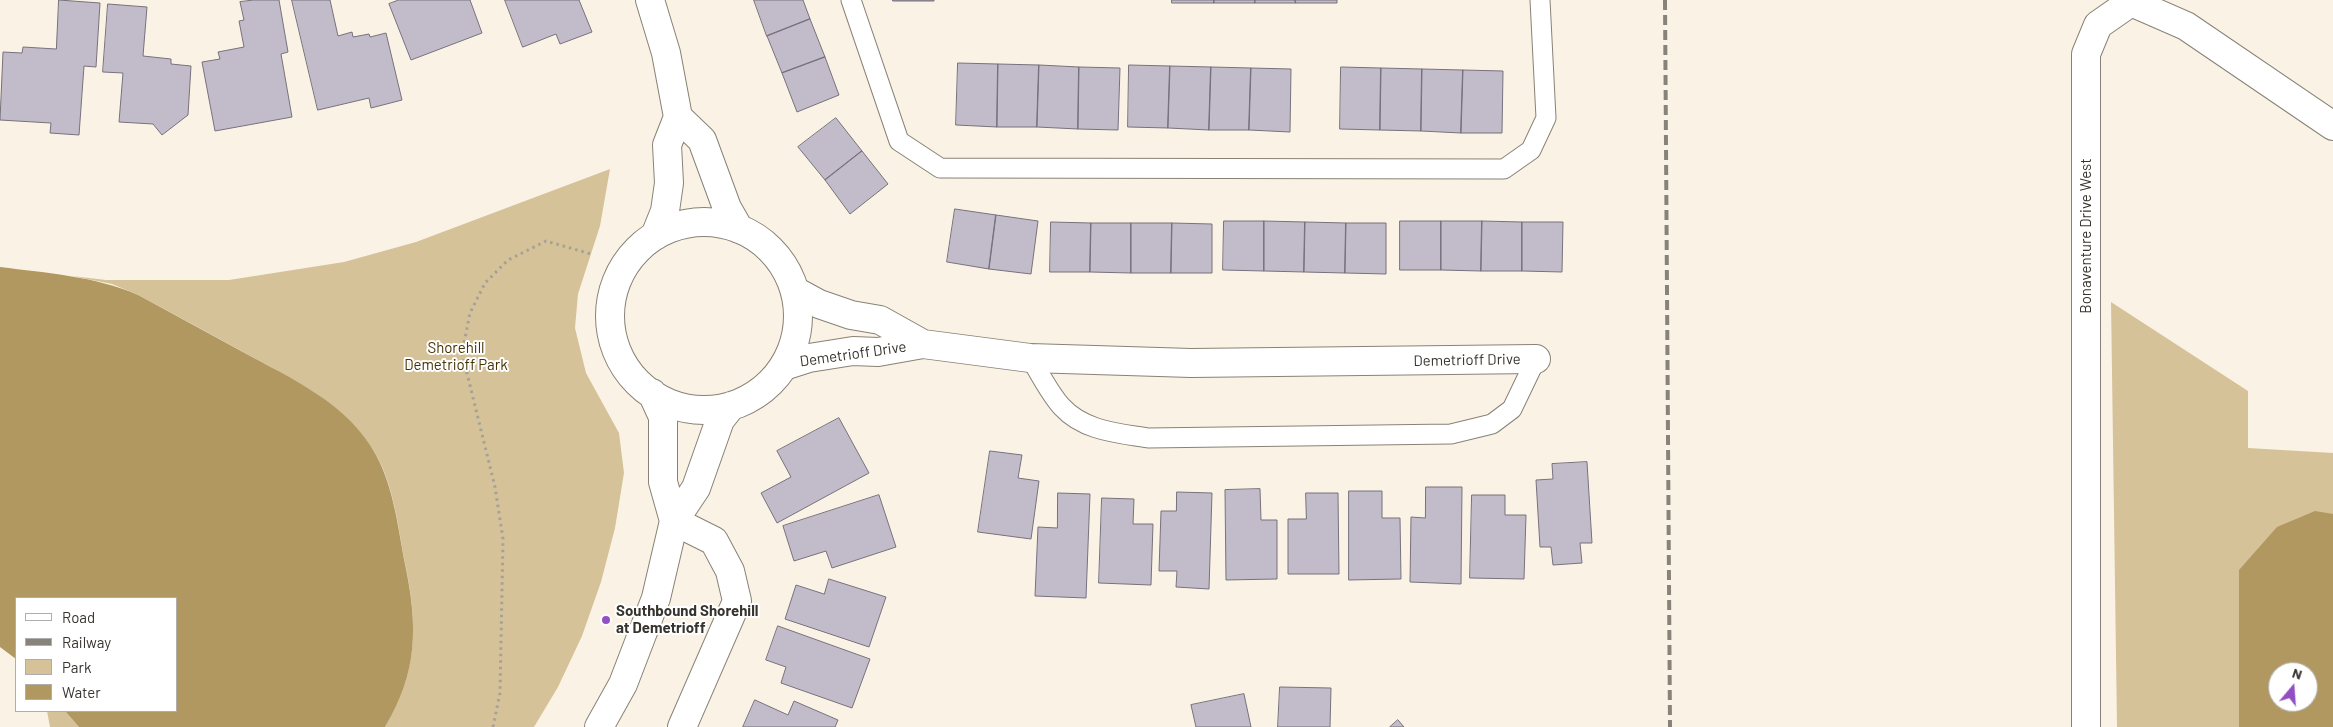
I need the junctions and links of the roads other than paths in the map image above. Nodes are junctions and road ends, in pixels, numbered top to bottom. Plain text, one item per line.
1 (650, 0) edge
2 (851, 0) edge
3 (1540, 0) edge
4 (678, 117) junction
5 (2333, 126) edge
6 (740, 229) junction
7 (655, 236) junction
8 (795, 290) junction
9 (923, 344) junction
10 (1030, 358) junction
11 (1536, 359) joint
12 (784, 366) junction
13 (652, 393) junction
14 (731, 406) junction
15 (674, 521) junction
16 (599, 727) edge
17 (682, 727) edge
18 (2086, 727) edge

1 - 4 street
2 - 3 lane
4 - 6 street
4 - 7 street
5 - 18 street, Bonaventure Drive West
6 - 7 street
6 - 8 street
7 - 13 street
8 - 9 street, Demetrioff Drive
8 - 12 street
9 - 10 street, Demetrioff Drive
9 - 12 street, Demetrioff Drive
10 - 11 street, Demetrioff Drive
10 - 11 lane, Demetrioff Drive
12 - 14 street
13 - 14 street
13 - 15 street
14 - 15 street
15 - 16 street
15 - 17 street

